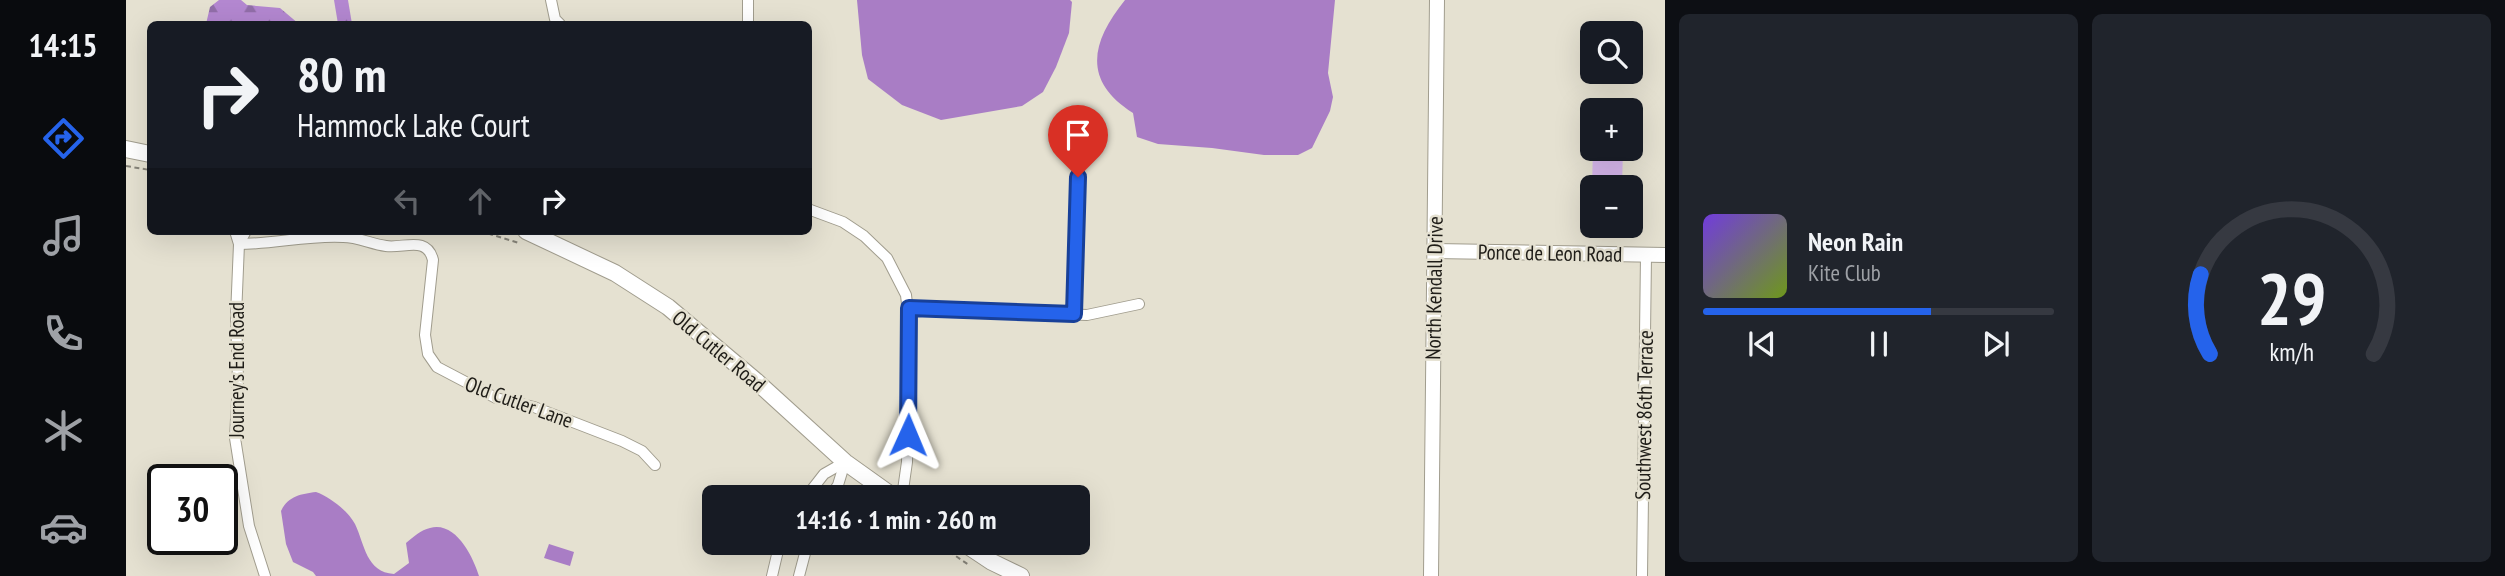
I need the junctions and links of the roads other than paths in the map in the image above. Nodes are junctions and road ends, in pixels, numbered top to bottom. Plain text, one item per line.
1 (551, 0) edge
2 (748, 0) edge
3 (1437, 0) edge
4 (557, 21) edge
5 (748, 21) edge
6 (126, 149) edge
7 (147, 152) edge
8 (1078, 177) dead end
9 (812, 210) edge
10 (236, 235) edge
11 (244, 235) edge
12 (524, 238) edge
13 (239, 244) junction
14 (1434, 251) junction
15 (1646, 255) junction
16 (1665, 255) edge
17 (1139, 304) dead end
18 (909, 308) junction
19 (1074, 314) junction
20 (845, 462) junction
21 (654, 465) dead end
22 (815, 485) edge
23 (838, 485) edge
24 (877, 485) edge
25 (904, 485) edge
26 (777, 555) edge
27 (805, 555) edge
28 (982, 555) edge
29 (265, 576) edge
30 (772, 576) edge
31 (799, 576) edge
32 (1021, 576) edge
33 (1431, 576) edge
34 (1642, 576) edge

1 - 4 street
2 - 5 street
3 - 14 street, North Kendall Drive
6 - 7 main road
8 - 19 street
9 - 18 street
10 - 13 street, Journey's End Road
11 - 13 street, Journey's End Road
12 - 20 main road, Old Cutler Road
13 - 21 street, Old Cutler Lane
13 - 29 street, Journey's End Road
14 - 15 street, Ponce de Leon Road
14 - 33 street, North Kendall Drive
15 - 16 street, Ponce de Leon Road
15 - 34 street, Southwest 86th Terrace
17 - 19 street
18 - 19 street
18 - 25 street
20 - 22 street
20 - 23 street
20 - 24 main road, Old Cutler Road
26 - 30 street
27 - 31 street
28 - 32 main road

